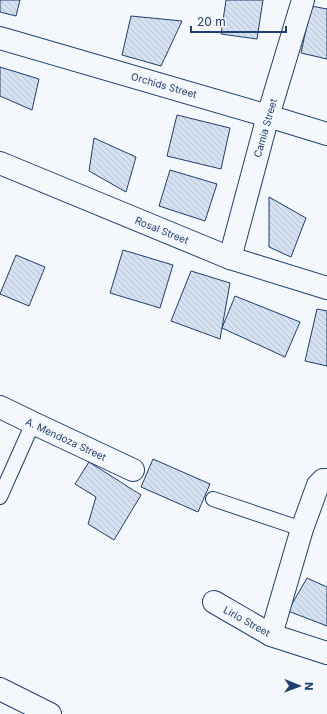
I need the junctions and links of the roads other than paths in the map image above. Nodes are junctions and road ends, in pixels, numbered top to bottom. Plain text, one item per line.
1 (303, 0) edge
2 (0, 38) edge
3 (268, 116) junction
4 (327, 134) edge
5 (0, 163) edge
6 (230, 258) junction
7 (327, 288) edge
8 (0, 406) edge
9 (33, 423) junction
10 (133, 470) dead end
11 (327, 480) edge
12 (0, 496) edge
13 (213, 499) dead end
14 (302, 529) junction
15 (214, 602) dead end
16 (271, 635) junction
17 (327, 653) edge
18 (0, 689) edge
19 (50, 714) edge

1 - 3 street, Camia Street
2 - 3 street, Orchids Street
3 - 4 street, Orchids Street
3 - 6 street, Camia Street
5 - 6 street, Rosal Street
6 - 7 street, Rosal Street
8 - 9 street, A. Mendoza Street
9 - 10 street, A. Mendoza Street
9 - 12 lane
11 - 14 street
13 - 14 lane
14 - 16 street
15 - 16 street, Lirio Street
16 - 17 street, Lirio Street
18 - 19 street

